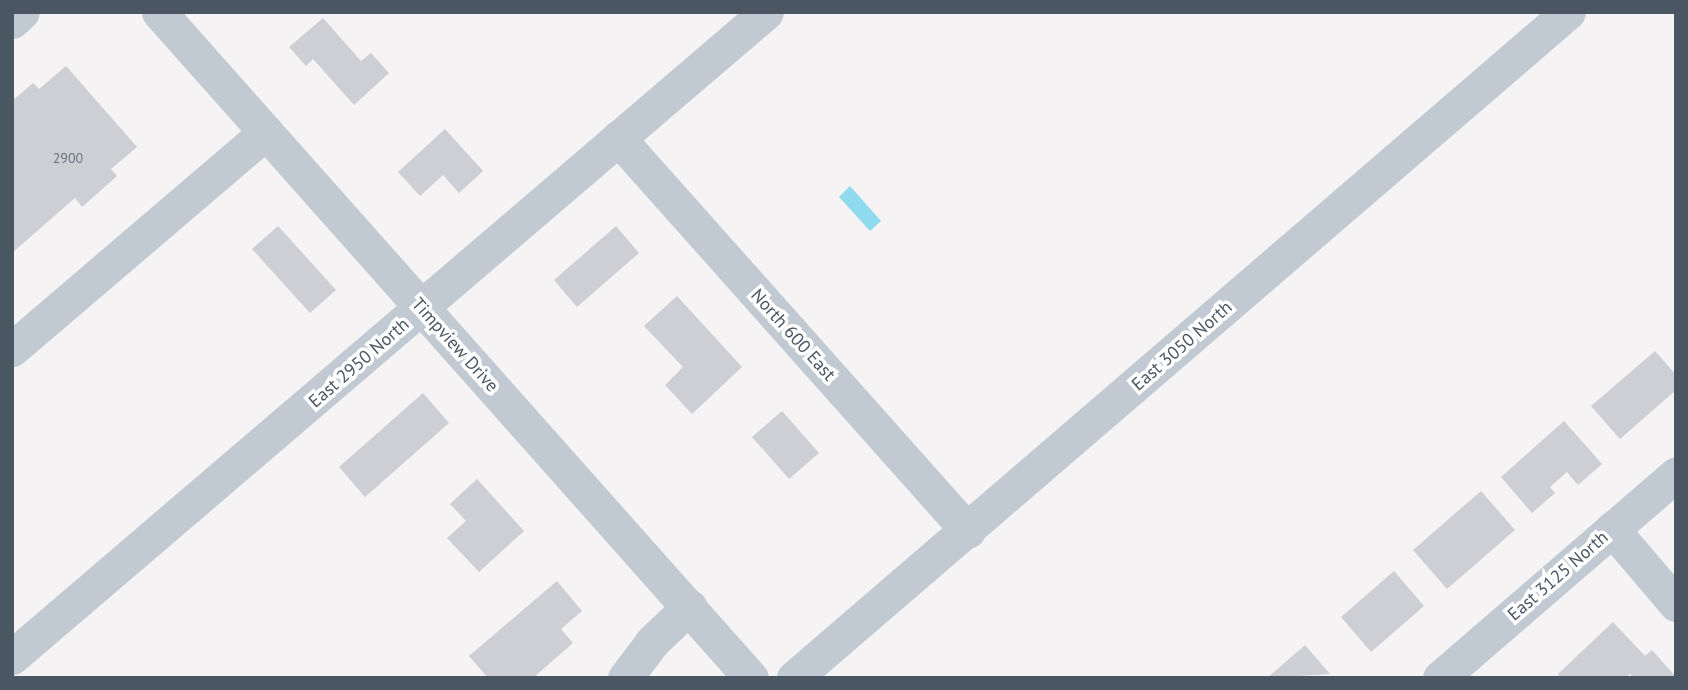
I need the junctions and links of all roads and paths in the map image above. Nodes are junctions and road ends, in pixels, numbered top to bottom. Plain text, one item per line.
1 (22, 12) edge
2 (159, 12) edge
3 (766, 12) edge
4 (1568, 12) edge
5 (12, 21) edge
6 (266, 132) junction
7 (618, 138) junction
8 (422, 309) junction
9 (12, 349) edge
10 (1676, 474) edge
11 (1612, 529) junction
12 (968, 531) junction
13 (1676, 604) edge
14 (689, 607) junction
15 (12, 657) edge
16 (625, 678) edge
17 (751, 678) edge
18 (794, 678) edge
19 (1440, 678) edge

1 - 5 street
2 - 6 street, Timpview Drive
3 - 7 street, East 2950 North
4 - 12 street, East 3050 North
6 - 8 street, Timpview Drive
6 - 9 street
7 - 8 street, East 2950 North
7 - 12 street, North 600 East
8 - 14 street, Timpview Drive
8 - 15 street, East 2950 North
10 - 11 street, East 3125 North
11 - 13 street
11 - 19 street, East 3125 North
12 - 18 street, East 3050 North
14 - 16 street
14 - 17 street, Timpview Drive

